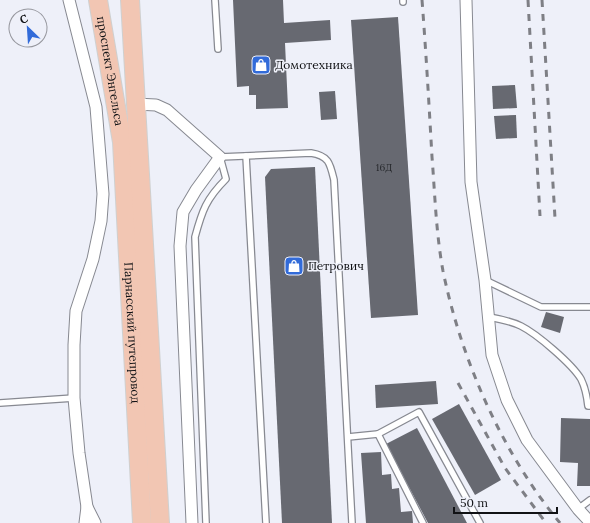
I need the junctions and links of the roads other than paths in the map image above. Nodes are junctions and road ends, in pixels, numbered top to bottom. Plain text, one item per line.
1 (69, 0) edge
2 (98, 0) edge
3 (130, 0) edge
4 (215, 0) edge
5 (466, 0) edge
6 (218, 49) dead end
7 (136, 104) junction
8 (130, 142) junction
9 (246, 156) junction
10 (220, 157) junction
11 (485, 280) junction
12 (590, 306) edge
13 (489, 317) junction
14 (74, 398) junction
15 (0, 403) edge
16 (590, 406) edge
17 (378, 434) junction
18 (348, 438) junction
19 (590, 500) edge
20 (87, 507) junction
21 (578, 509) junction
22 (590, 522) edge
23 (84, 523) edge
24 (94, 523) edge
25 (142, 523) edge
26 (160, 523) edge
27 (192, 523) edge
28 (206, 523) edge
29 (266, 523) edge
30 (352, 523) edge
31 (422, 523) edge
32 (480, 523) edge

1 - 14 street
2 - 8 main road, проспект Энгельса
3 - 7 main road, проспект Энгельса
4 - 6 lane
5 - 11 street
7 - 8 main road, проспект Энгельса
7 - 10 street
8 - 25 main road, Парнасский путепровод
8 - 26 main road, Парнасский путепровод
9 - 10 lane
9 - 18 lane
9 - 29 lane
10 - 27 street
10 - 28 lane
11 - 12 lane
11 - 13 street
13 - 16 lane
13 - 21 street
14 - 15 lane
14 - 20 street
17 - 18 lane
17 - 31 lane
17 - 32 lane
18 - 30 lane
19 - 21 lane
20 - 23 street
20 - 24 street
21 - 22 street

